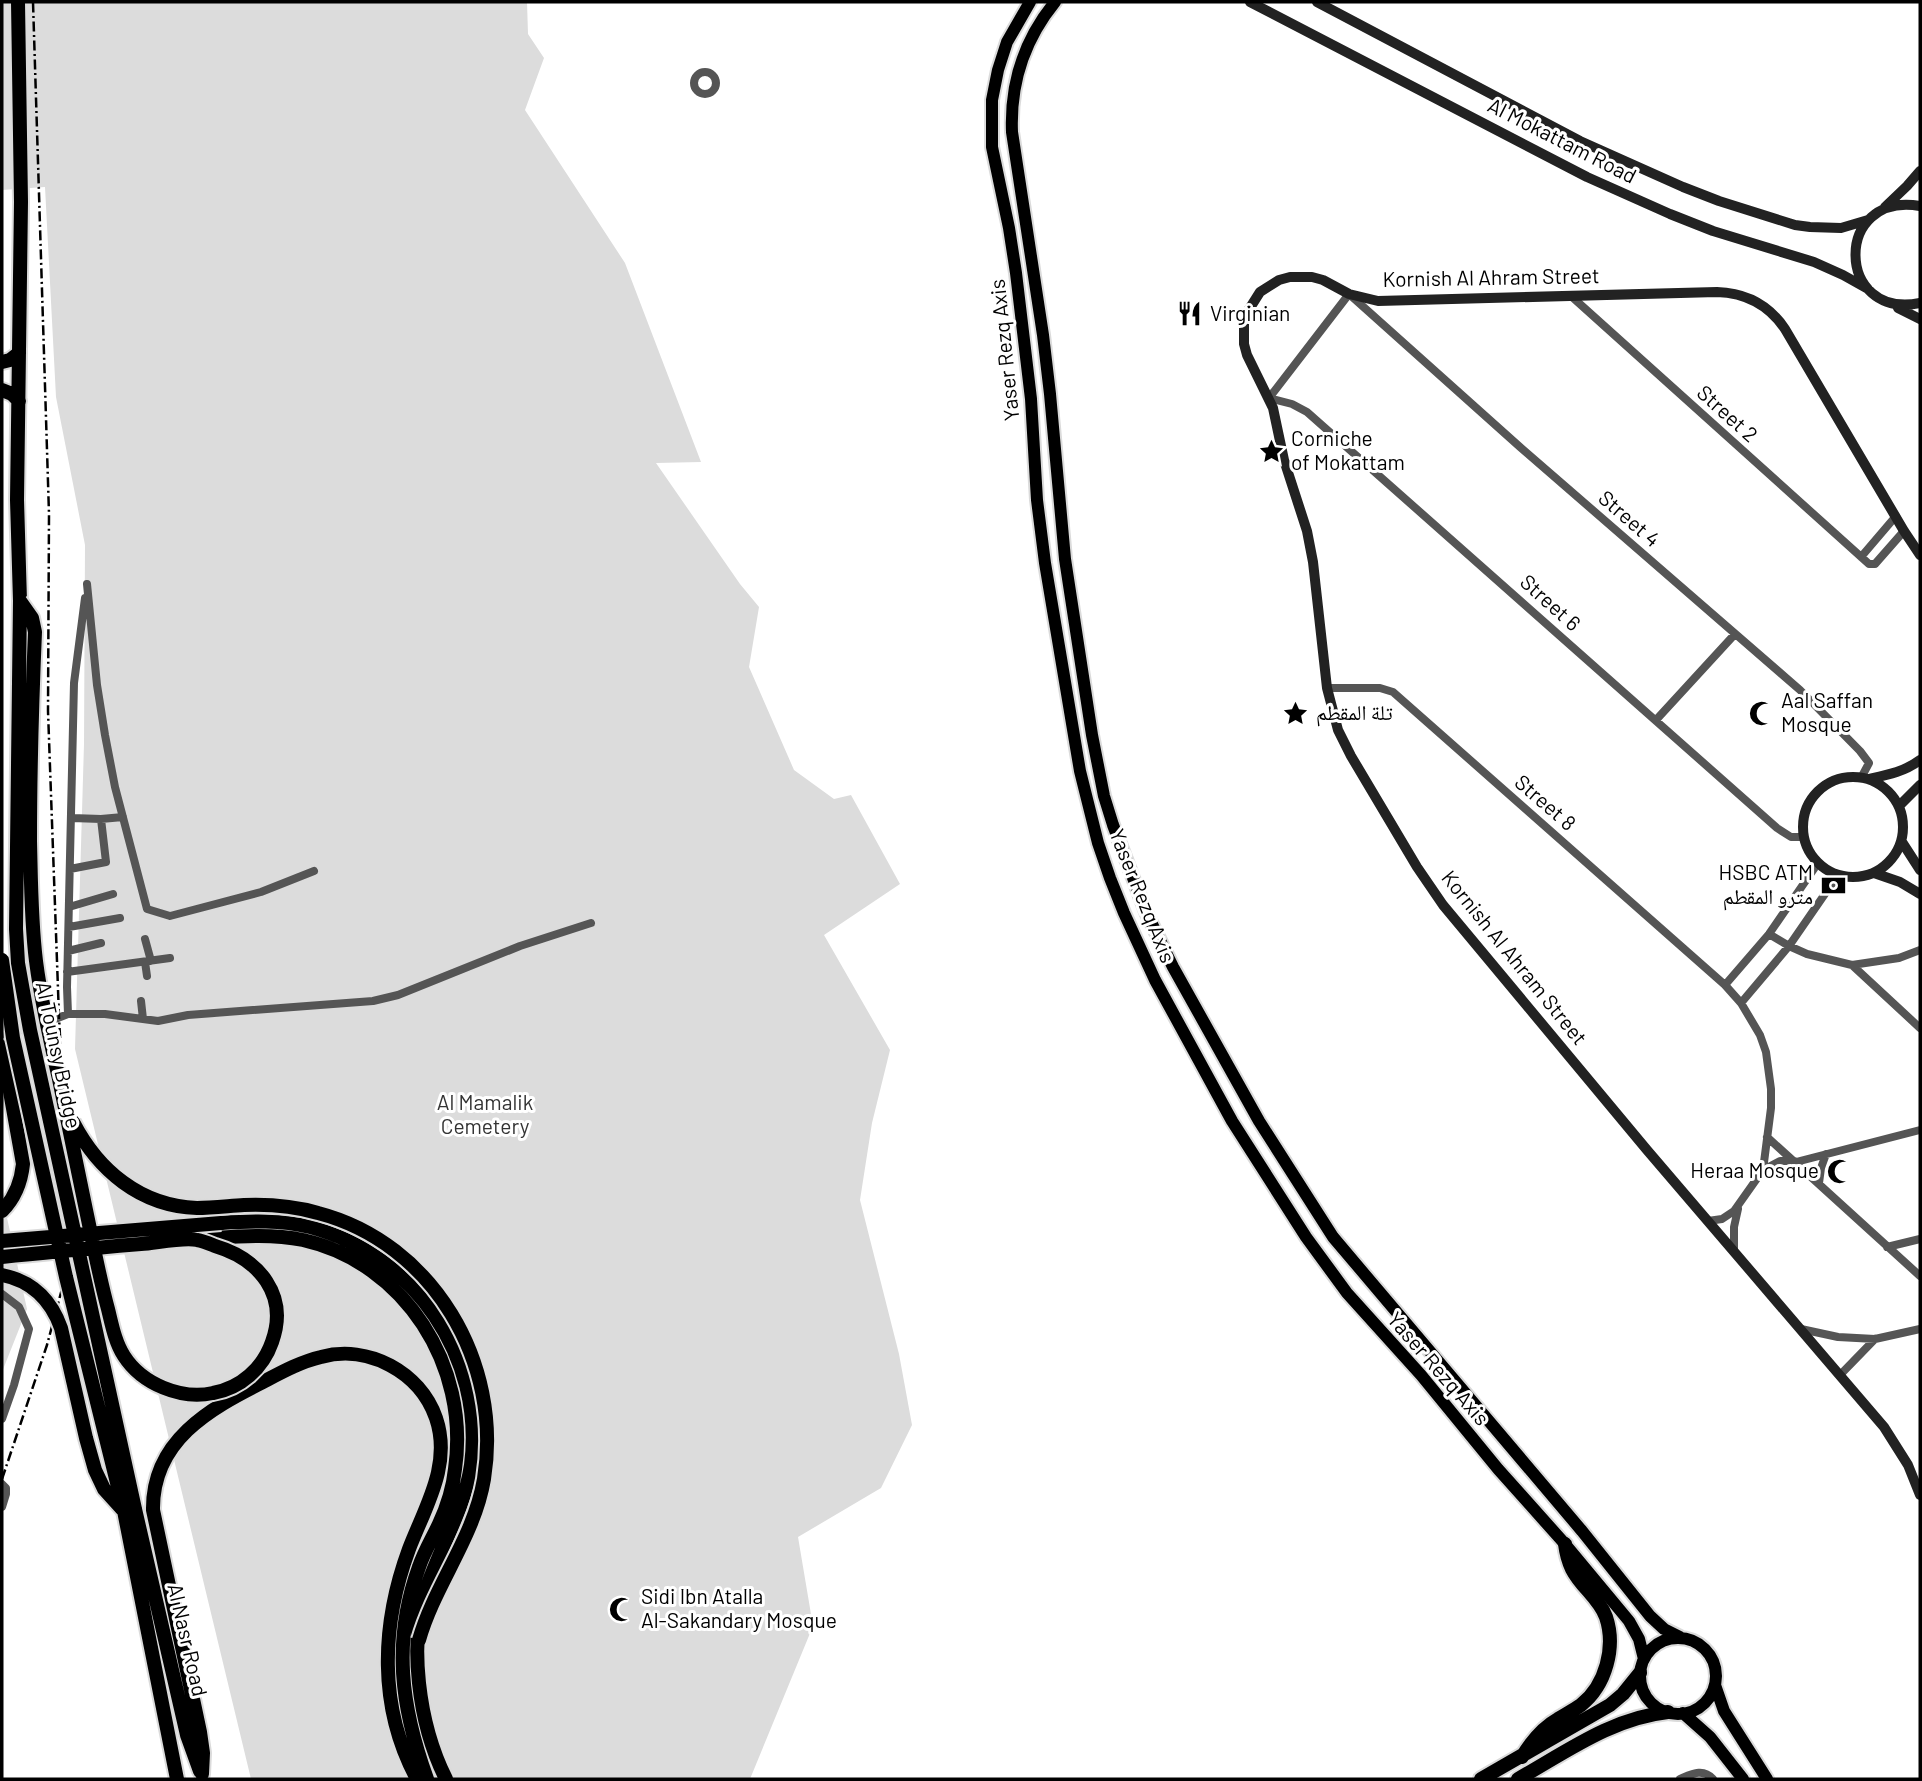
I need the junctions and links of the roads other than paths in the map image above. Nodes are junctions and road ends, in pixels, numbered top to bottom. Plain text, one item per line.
1 (18, 2) edge
2 (1030, 2) edge
3 (1055, 2) edge
4 (1250, 2) edge
5 (1317, 2) edge
6 (1920, 172) edge
7 (1920, 206) edge
8 (1881, 210) junction
9 (1868, 220) junction
10 (1868, 289) junction
11 (1349, 294) junction
12 (1571, 296) junction
13 (1920, 303) edge
14 (1893, 305) junction
15 (1920, 319) edge
16 (19, 353) junction
17 (2, 362) edge
18 (2, 390) edge
19 (1269, 398) junction
20 (19, 401) junction
21 (1896, 516) junction
22 (1904, 531) junction
23 (1920, 555) edge
24 (1861, 557) junction
25 (20, 601) junction
26 (1735, 634) junction
27 (1327, 688) junction
28 (1656, 720) junction
29 (1920, 760) edge
30 (1864, 778) junction
31 (1920, 785) edge
32 (1899, 806) junction
33 (123, 817) junction
34 (72, 818) junction
35 (101, 819) junction
36 (1804, 837) junction
37 (1902, 842) junction
38 (1818, 863) junction
39 (70, 869) junction
40 (1920, 870) edge
41 (314, 871) dead end
42 (1874, 873) junction
43 (1838, 875) junction
44 (113, 894) dead end
45 (1920, 894) edge
46 (69, 906) junction
47 (120, 918) dead end
48 (591, 923) dead end
49 (69, 928) junction
50 (1769, 934) junction
51 (145, 939) dead end
52 (100, 943) dead end
53 (1789, 946) junction
54 (1920, 950) edge
55 (68, 951) junction
56 (170, 958) dead end
57 (2, 960) edge
58 (148, 961) junction
59 (1852, 965) junction
60 (67, 972) junction
61 (147, 976) dead end
62 (1725, 985) junction
63 (141, 1001) dead end
64 (1741, 1003) junction
65 (68, 1014) junction
66 (143, 1019) junction
67 (1920, 1028) edge
68 (2, 1034) edge
69 (2, 1046) edge
70 (62, 1096) junction
71 (1920, 1130) edge
72 (1767, 1137) junction
73 (1826, 1154) junction
74 (1795, 1161) junction
75 (1763, 1170) junction
76 (1819, 1183) junction
77 (1738, 1206) junction
78 (2, 1211) edge
79 (1708, 1220) junction
80 (196, 1239) junction
81 (1920, 1239) edge
82 (2, 1241) edge
83 (1887, 1247) junction
84 (1734, 1251) junction
85 (2, 1257) edge
86 (2, 1275) edge
87 (1920, 1276) edge
88 (2, 1294) edge
89 (1801, 1329) junction
90 (1920, 1329) edge
91 (1875, 1339) junction
92 (1840, 1375) junction
93 (2, 1419) edge
94 (2, 1483) edge
95 (1920, 1495) edge
96 (2, 1507) edge
97 (130, 1510) junction
98 (1564, 1544) junction
99 (1680, 1637) junction
100 (419, 1640) junction
101 (1642, 1666) junction
102 (1715, 1685) junction
103 (1676, 1713) junction
104 (1521, 1757) junction
105 (203, 1777) edge
106 (177, 1779) edge
107 (417, 1779) edge
108 (427, 1779) edge
109 (446, 1779) edge
110 (1481, 1779) edge
111 (1518, 1779) edge
112 (1680, 1779) edge
113 (1713, 1779) edge
114 (1743, 1779) edge
115 (1767, 1779) edge

1 - 16 highway, Al Tounsy Bridge
2 - 98 main road, Yaser Rezq Axis
3 - 99 main road, Yaser Rezq Axis
4 - 10 street, Al Mokattam Road
5 - 9 street, Al Mokattam Road
6 - 8 street
7 - 8 street
8 - 9 street
9 - 10 street
10 - 14 street, Al Mokattam Road
11 - 12 street, Kornish Al Ahram Street
11 - 19 street
11 - 19 street, Kornish Al Ahram Street
11 - 26 street, Street 4
12 - 21 street, Kornish Al Ahram Street
12 - 24 street, Street 2
13 - 14 street
14 - 15 street
16 - 17 highway
16 - 20 highway, Al Tounsy Bridge
18 - 20 highway
19 - 27 street, Kornish Al Ahram Street
19 - 28 street, Street 6
20 - 25 highway, Al Tounsy Bridge
21 - 22 street, Kornish Al Ahram Street
21 - 24 street
22 - 23 street, Kornish Al Ahram Street
22 - 24 street
25 - 70 highway, bridge
25 - 97 highway, Al Tounsy Bridge, bridge
26 - 28 street
26 - 30 street, Street 4
27 - 62 street, Street 8
27 - 79 street, Kornish Al Ahram Street
28 - 36 street, Street 6
29 - 30 street
30 - 32 street
30 - 36 street
31 - 32 street
32 - 37 street
33 - 34 street
33 - 35 street
33 - 41 street
34 - 35 street
34 - 39 street
35 - 39 street
36 - 38 street
37 - 40 street
37 - 42 street
38 - 43 street
38 - 50 street
39 - 46 street
42 - 43 street
42 - 45 street
43 - 53 street
44 - 46 street
46 - 49 street
47 - 49 street
48 - 66 street
49 - 55 street
50 - 53 street
50 - 62 street
51 - 58 street
52 - 55 street
53 - 59 street
53 - 64 street
54 - 59 street
55 - 60 street
56 - 58 street
57 - 97 highway, Al Tounsy Bridge, bridge
58 - 60 street
58 - 61 street
59 - 67 street
60 - 65 street
62 - 64 street, Street 8
63 - 66 street
64 - 72 street, Street 8
65 - 66 street
65 - 68 street
69 - 78 highway
70 - 80 highway, bridge
70 - 100 highway, bridge
71 - 73 street
72 - 74 street
72 - 75 street, Street 8
73 - 74 street
73 - 76 street
74 - 75 street
74 - 76 street
75 - 77 street
76 - 83 street
77 - 79 street
77 - 84 street
79 - 84 street, Kornish Al Ahram Street
80 - 85 highway, bridge
80 - 108 highway
81 - 83 street
82 - 100 highway, bridge
83 - 87 street
84 - 89 street, Kornish Al Ahram Street
86 - 97 highway, bridge
88 - 93 street
89 - 91 street
89 - 92 street, Kornish Al Ahram Street
90 - 91 street
91 - 92 street
92 - 95 street, Kornish Al Ahram Street
94 - 96 street
97 - 105 highway, Al Nasr Road
97 - 106 highway, Al Nasr Road
98 - 101 main road, Yaser Rezq Axis
98 - 104 highway
99 - 101 main road
99 - 102 main road
100 - 109 highway
101 - 103 main road
101 - 104 highway
102 - 103 main road
102 - 115 main road
103 - 111 highway
103 - 114 main road
104 - 110 highway
105 - 107 highway
112 - 113 street

